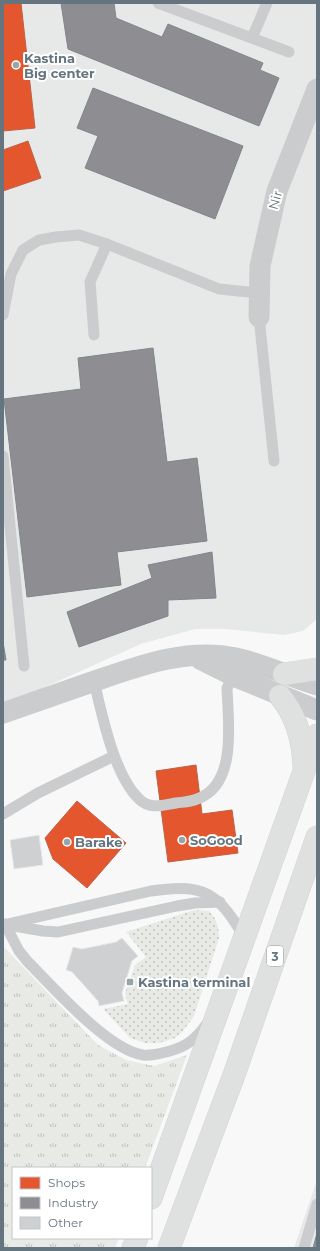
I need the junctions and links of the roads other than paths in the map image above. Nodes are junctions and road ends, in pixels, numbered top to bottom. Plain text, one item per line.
1 (158, 3) edge
2 (266, 3) edge
3 (252, 38) junction
4 (289, 52) dead end
5 (317, 89) edge
6 (107, 244) junction
7 (7, 275) edge
8 (259, 293) junction
9 (3, 315) edge
10 (259, 317) joint
11 (94, 335) dead end
12 (3, 456) edge
13 (274, 460) dead end
14 (196, 656) junction
15 (24, 666) dead end
16 (317, 669) edge
17 (284, 674) junction
18 (236, 677) junction
19 (94, 682) junction
20 (317, 685) edge
21 (280, 696) junction
22 (317, 710) edge
23 (3, 713) edge
24 (317, 735) edge
25 (114, 756) junction
26 (304, 770) junction
27 (3, 814) edge
28 (317, 837) edge
29 (220, 902) junction
30 (4, 924) edge
31 (244, 937) junction
32 (221, 1005) junction
33 (234, 1075) junction
34 (152, 1195) edge
35 (317, 1204) edge
36 (169, 1248) edge
37 (184, 1248) edge
38 (304, 1248) edge

1 - 3 lane
2 - 3 lane
3 - 4 lane
5 - 8 street, Nir
6 - 7 lane
6 - 8 lane
6 - 11 lane
7 - 9 lane
8 - 10 street, Nir
10 - 13 lane
12 - 15 lane
14 - 17 street
14 - 18 street
14 - 19 street
16 - 17 highway
17 - 20 street
18 - 21 street
18 - 25 lane
19 - 23 street
19 - 25 lane
21 - 22 street
21 - 26 highway
24 - 26 highway
25 - 27 lane
26 - 31 highway
28 - 33 highway, 3
29 - 30 lane
29 - 30 lane
29 - 31 lane
30 - 32 lane
31 - 32 highway
32 - 34 highway
33 - 36 highway
33 - 37 highway, 3
35 - 38 lane

